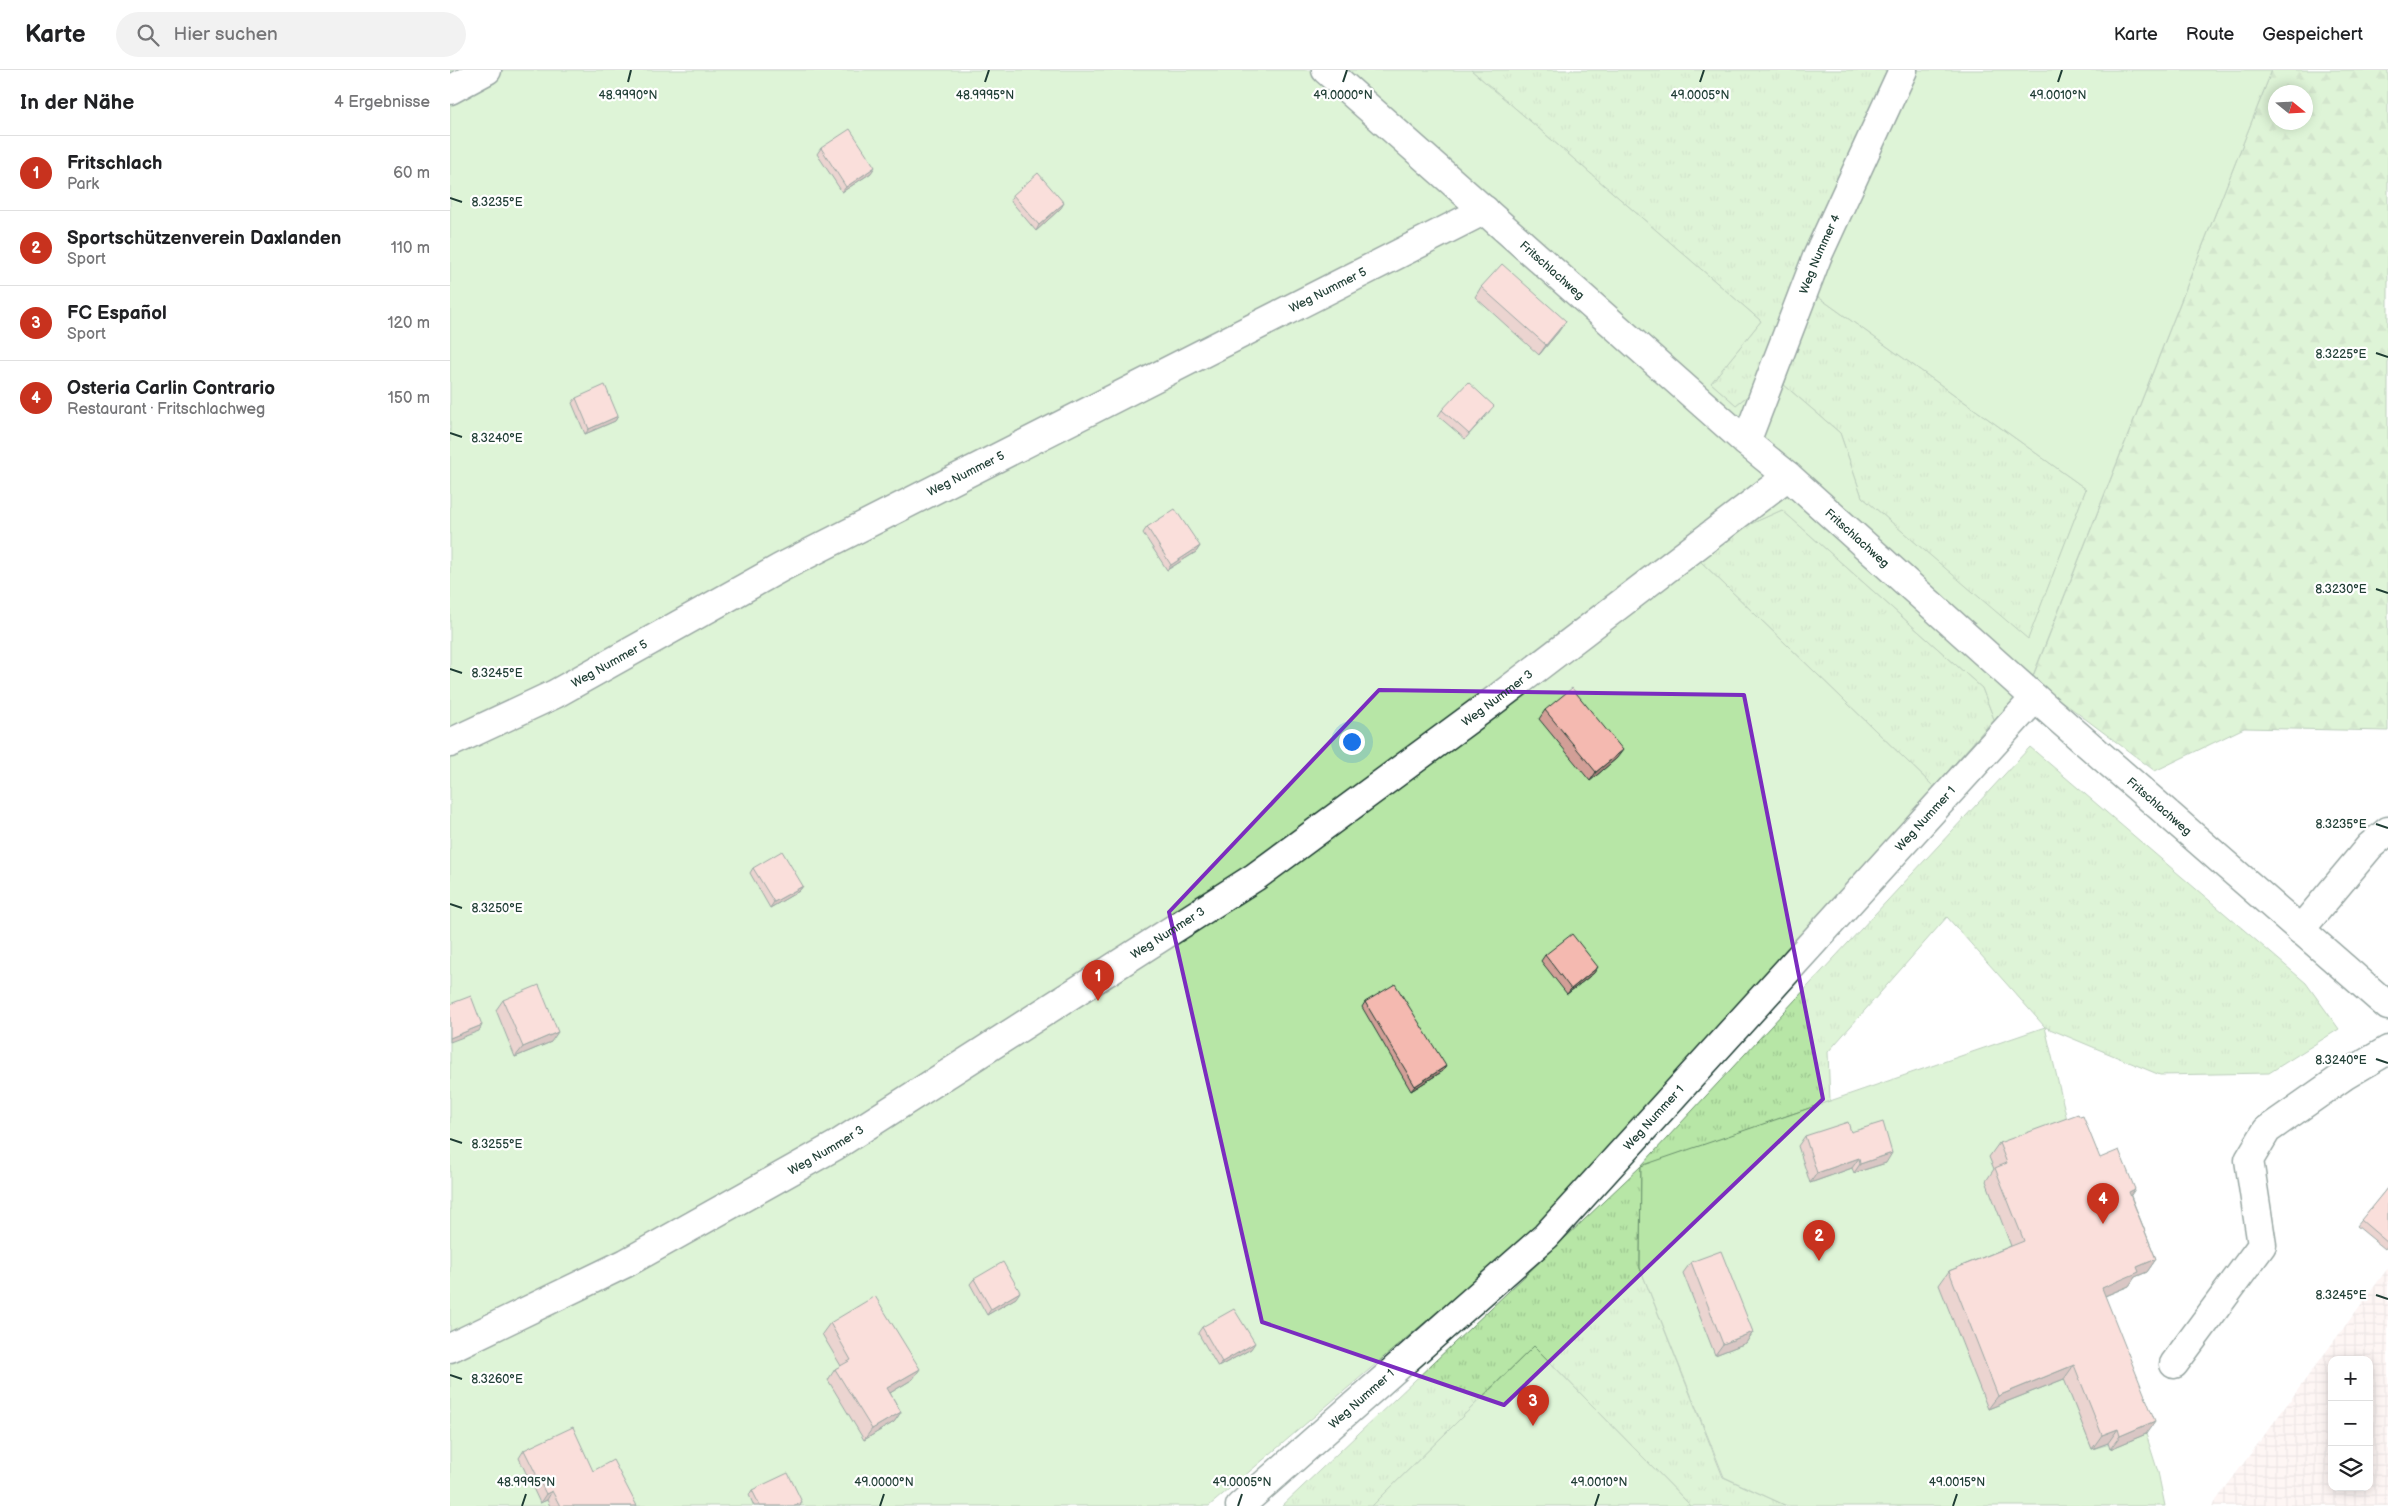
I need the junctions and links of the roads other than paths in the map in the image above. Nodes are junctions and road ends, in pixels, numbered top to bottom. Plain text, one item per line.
1 (487, 70) edge
2 (1326, 70) edge
3 (1904, 70) edge
4 (450, 90) edge
5 (1485, 210) junction
6 (1746, 442) junction
7 (1788, 476) junction
8 (2035, 698) junction
9 (450, 743) edge
10 (2388, 831) edge
11 (2300, 930) junction
12 (2388, 1006) edge
13 (2388, 1050) edge
14 (450, 1348) edge
15 (2174, 1364) dead end
16 (1240, 1506) edge

1 - 4 street
2 - 5 street, Fritschlachweg
3 - 6 street, Weg Nummer 4
5 - 6 street, Fritschlachweg
5 - 9 street, Weg Nummer 5
6 - 7 street, Fritschlachweg
7 - 8 street, Fritschlachweg
7 - 14 street, Weg Nummer 3
8 - 11 street, Fritschlachweg
8 - 16 street, Weg Nummer 1
10 - 11 street
11 - 12 street, Fritschlachweg
13 - 15 street

